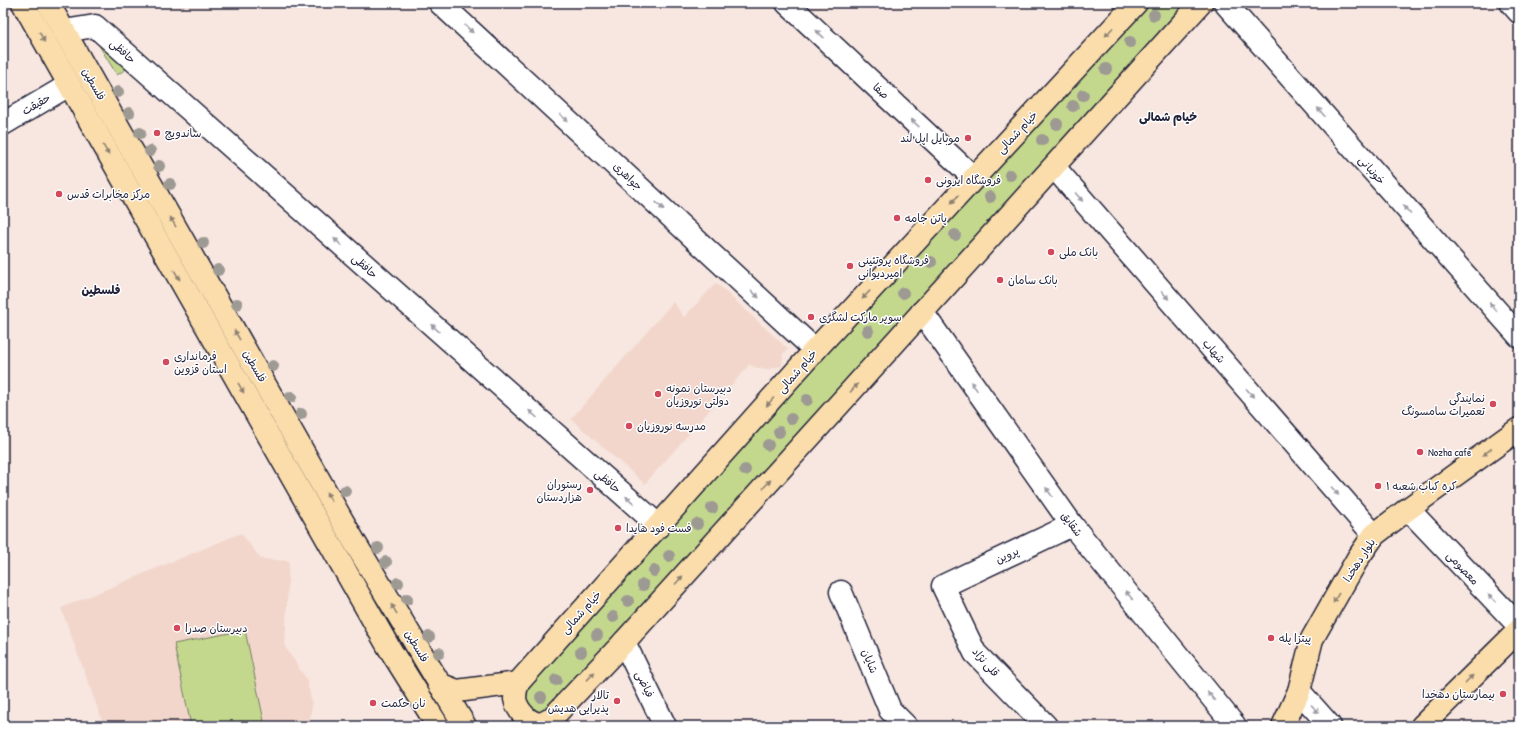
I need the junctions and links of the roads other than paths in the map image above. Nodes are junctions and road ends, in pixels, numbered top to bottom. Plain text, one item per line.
1 (23, 3) edge
2 (48, 3) edge
3 (440, 3) edge
4 (787, 3) edge
5 (1136, 3) edge
6 (1201, 3) edge
7 (1225, 3) edge
8 (1511, 3) edge
9 (1519, 12) edge
10 (64, 31) junction
11 (69, 85) junction
12 (3, 124) edge
13 (1054, 167) junction
14 (974, 178) junction
15 (922, 312) junction
16 (1519, 336) edge
17 (815, 350) junction
18 (1519, 429) edge
19 (1408, 508) junction
20 (1072, 525) junction
21 (659, 526) junction
22 (1374, 536) junction
23 (943, 586) joint
24 (841, 592) dead end
25 (1519, 626) edge
26 (1519, 630) edge
27 (624, 642) junction
28 (518, 683) junction
29 (439, 684) junction
30 (1299, 691) junction
31 (549, 722) edge
32 (438, 726) edge
33 (465, 726) edge
34 (665, 726) edge
35 (906, 726) edge
36 (1046, 726) edge
37 (1235, 726) edge
38 (1283, 726) edge
39 (1330, 726) edge
40 (1422, 726) edge

1 -> 11 main road, فلسطین
2 - 10 main road, فلسطین
3 -> 17 street, جواهری
14 -> 4 street, صفا
5 -> 14 main road, خیام شمالی
6 - 13 main road
16 -> 7 street, خونبانی
8 - 9 street
21 -> 10 street, حافظی
29 -> 10 main road, فلسطین
11 - 12 street, حقیقت
11 -> 32 main road, فلسطین
13 - 15 main road
13 -> 22 street, شهاب
14 -> 17 main road, خیام شمالی
20 -> 15 street, شقایق
27 -> 15 main road
17 -> 21 main road, خیام شمالی
18 -> 19 main road, بلوار دهخدا
19 - 22 main road, بلوار دهخدا
25 -> 19 street, معصومی
20 - 23 street, پروین
37 -> 20 street, شقایق
21 - 28 main road, خیام شمالی
22 -> 30 main road, بلوار دهخدا
23 - 36 street, قلی نژاد
24 - 35 street, شایان
40 -> 26 main road
31 -> 27 main road
27 - 34 street, فیاضی
28 - 29 main road
28 - 31 main road
29 - 33 main road, فلسطین
30 - 38 main road, بلوار دهخدا
30 -> 39 street

